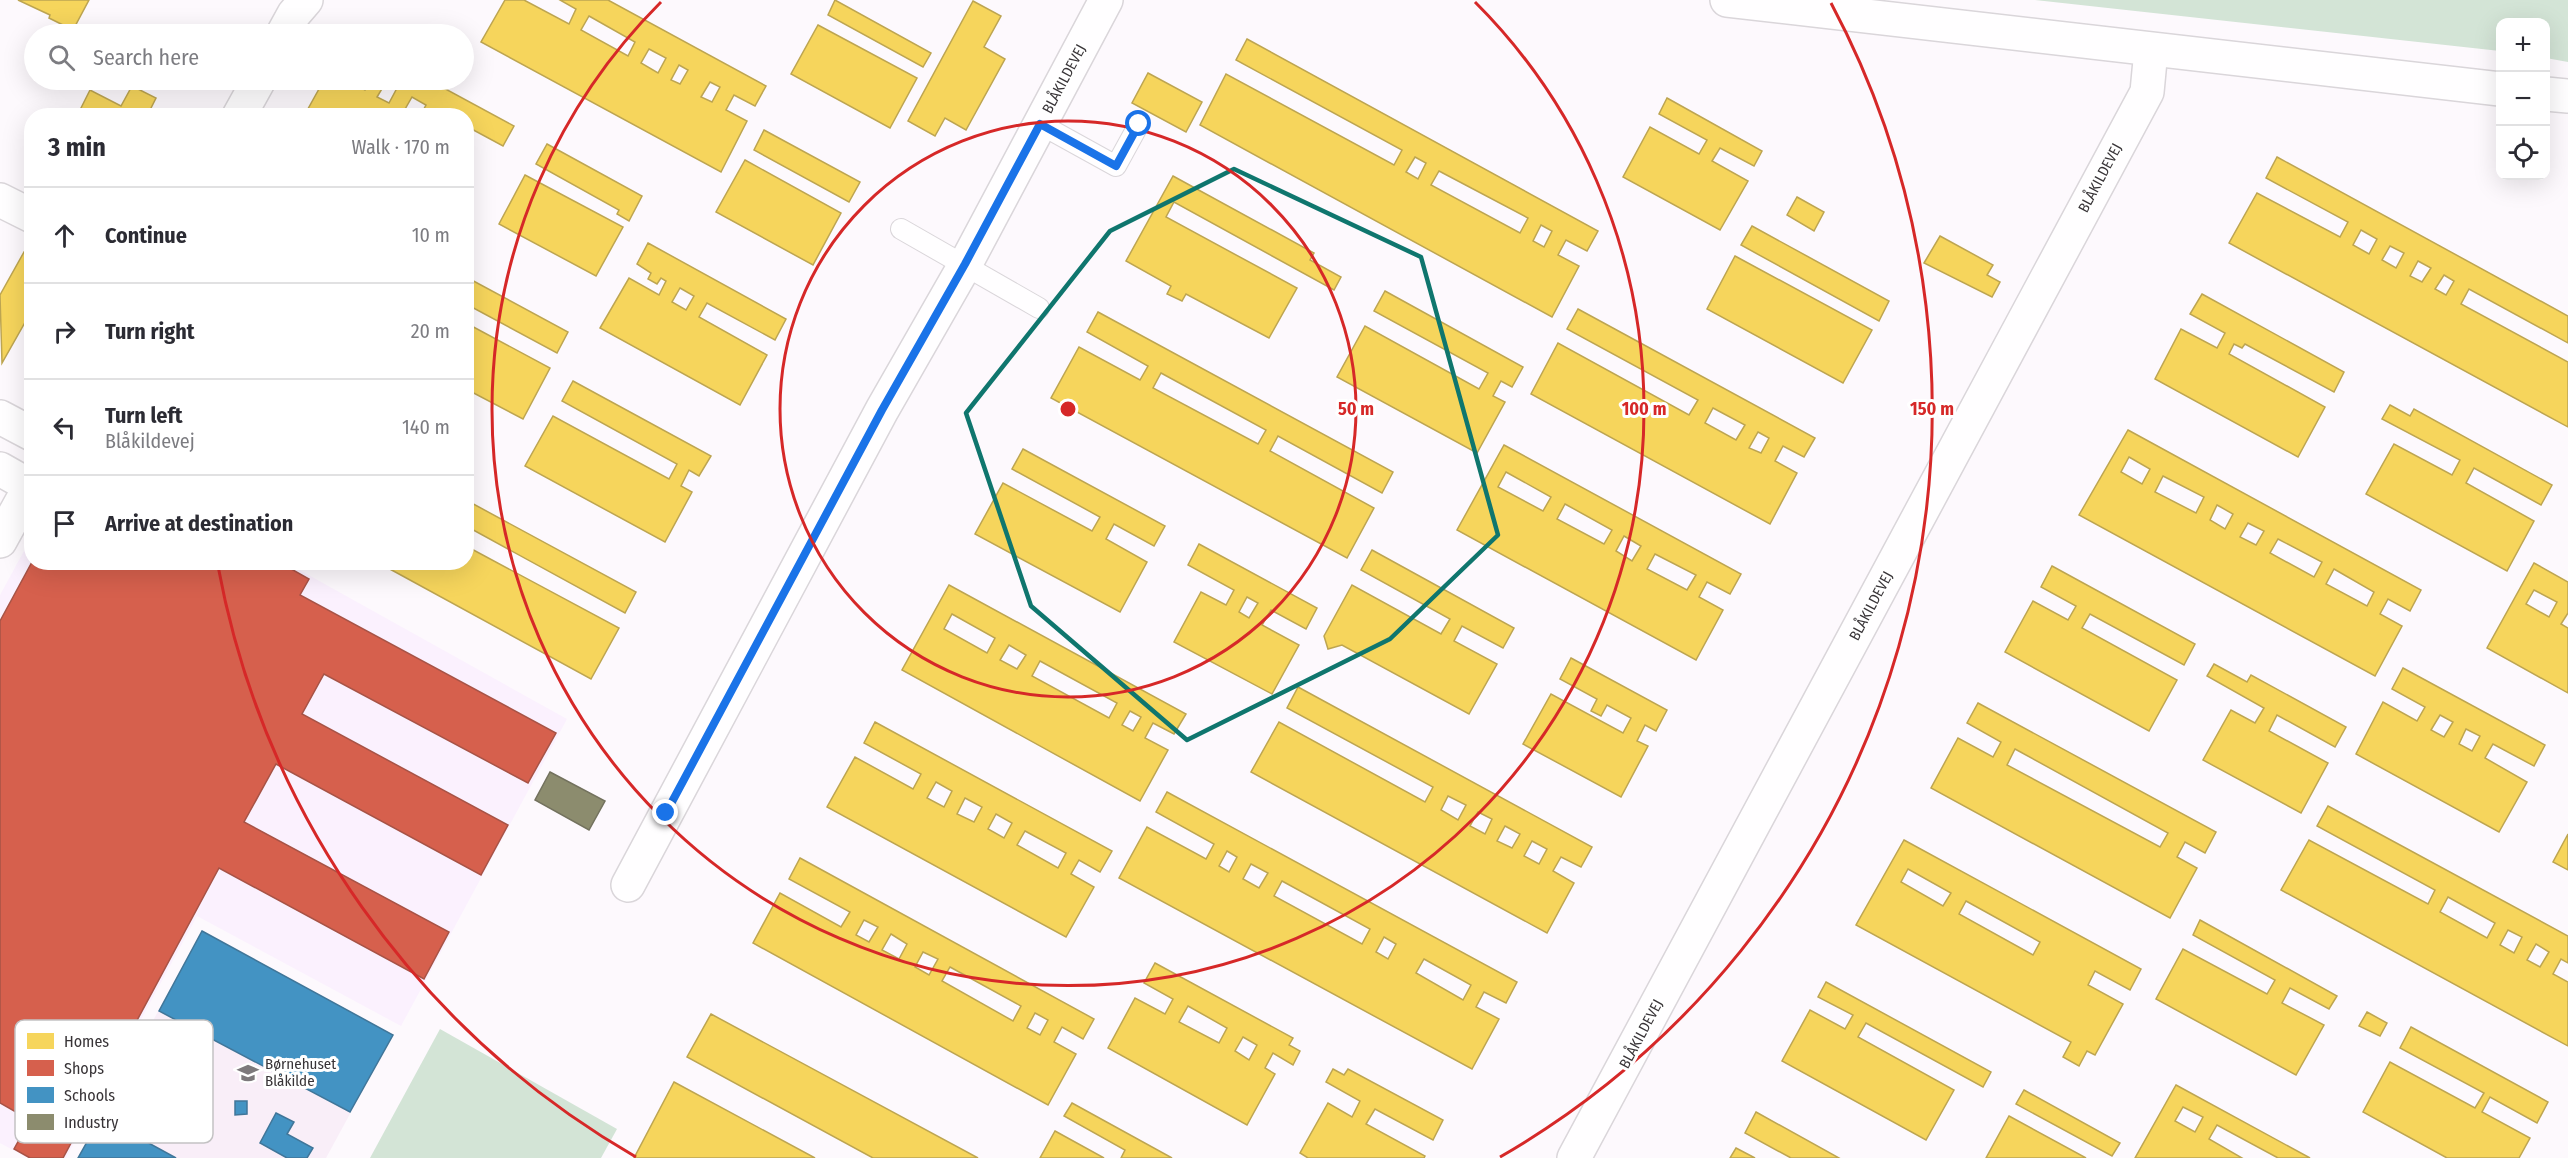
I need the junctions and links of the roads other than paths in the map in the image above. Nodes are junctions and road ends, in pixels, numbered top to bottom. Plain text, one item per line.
1 (306, 0) edge
2 (1106, 0) edge
3 (1727, 0) edge
4 (288, 24) edge
5 (2151, 50) junction
6 (2496, 89) edge
7 (253, 90) edge
8 (2550, 94) edge
9 (2568, 96) edge
10 (243, 108) edge
11 (1040, 124) junction
12 (1139, 124) dead end
13 (0, 200) edge
14 (24, 212) edge
15 (900, 229) dead end
16 (965, 264) junction
17 (1040, 308) dead end
18 (0, 417) edge
19 (24, 430) edge
20 (0, 469) edge
21 (24, 481) edge
22 (24, 497) edge
23 (0, 541) edge
24 (628, 885) dead end
25 (1574, 1158) edge

1 - 4 street
2 - 11 street, BLÅKILDEVEJ
3 - 5 street
5 - 6 street
5 - 25 street, BLÅKILDEVEJ
7 - 10 street
8 - 9 street
11 - 12 lane
11 - 16 street, BLÅKILDEVEJ
13 - 14 street
15 - 16 lane
16 - 17 lane
16 - 24 street, BLÅKILDEVEJ
18 - 19 street
20 - 21 street
22 - 23 street

